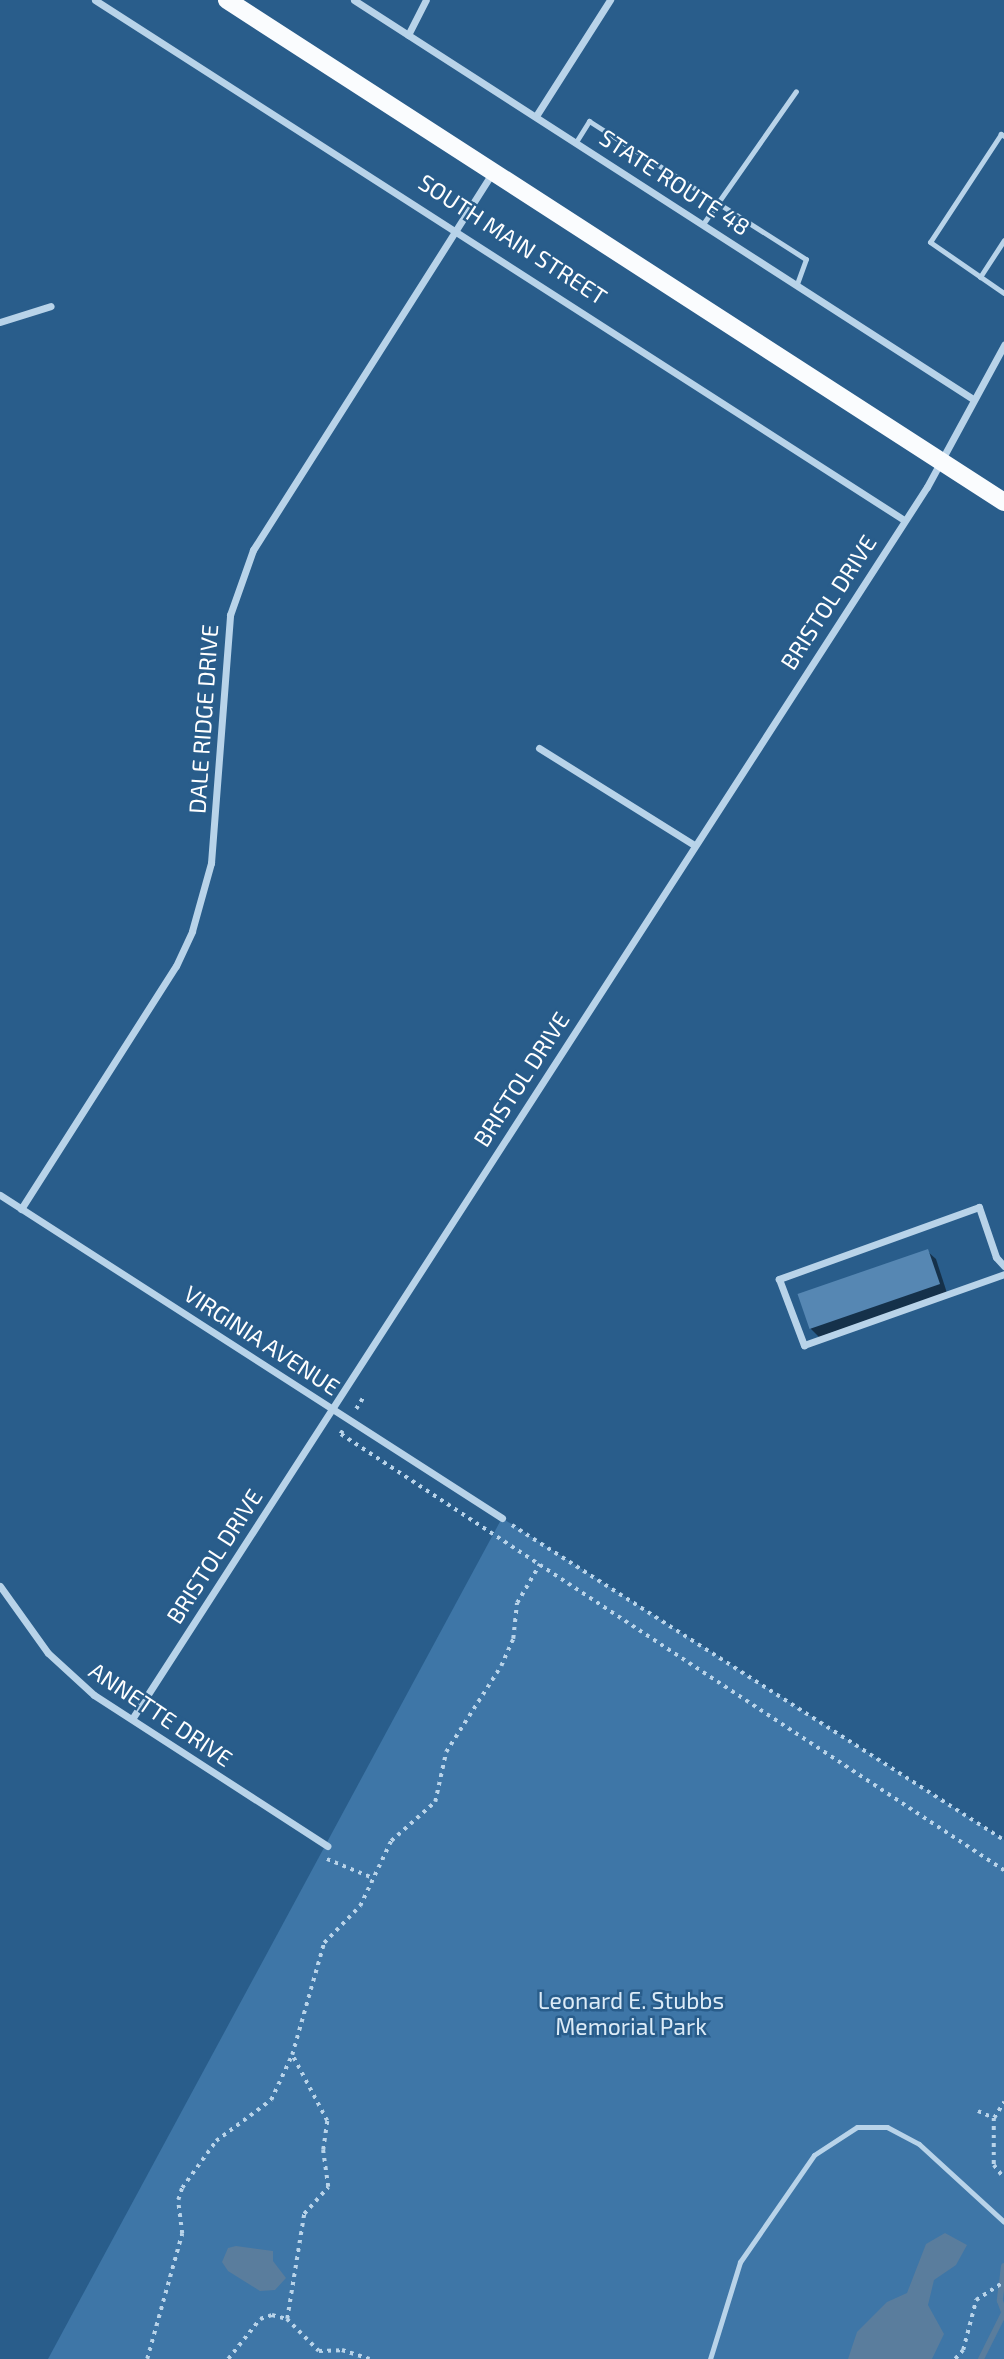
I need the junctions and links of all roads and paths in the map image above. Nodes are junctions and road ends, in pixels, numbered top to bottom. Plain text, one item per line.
1 (95, 0) edge
2 (228, 0) edge
3 (354, 0) edge
4 (426, 0) edge
5 (610, 0) edge
6 (408, 35) junction
7 (796, 92) dead end
8 (536, 116) junction
9 (1004, 136) edge
10 (576, 142) junction
11 (494, 171) junction
12 (719, 203) junction
13 (703, 224) junction
14 (455, 232) junction
15 (1004, 240) edge
16 (980, 277) junction
17 (797, 284) junction
18 (1004, 293) edge
19 (51, 306) dead end
20 (0, 322) edge
21 (1004, 345) edge
22 (973, 399) junction
23 (941, 459) junction
24 (1004, 502) edge
25 (904, 520) junction
26 (539, 748) dead end
27 (694, 845) junction
28 (0, 1195) edge
29 (21, 1209) junction
30 (1004, 1266) edge
31 (1004, 1274) edge
32 (364, 1396) dead end
33 (332, 1408) junction
34 (350, 1419) junction
35 (502, 1518) joint
36 (540, 1564) junction
37 (0, 1586) edge
38 (132, 1719) junction
39 (1004, 1840) edge
40 (327, 1846) joint
41 (1004, 1870) edge
42 (373, 1878) junction
43 (292, 2056) junction
44 (1004, 2102) edge
45 (978, 2111) dead end
46 (994, 2118) junction
47 (1004, 2178) edge
48 (1004, 2222) edge
49 (1004, 2282) edge
50 (288, 2319) junction
51 (147, 2359) edge
52 (228, 2359) edge
53 (370, 2359) edge
54 (710, 2359) edge
55 (955, 2359) edge

1 - 14 street, SOUTH MAIN STREET
2 - 11 main road, SOUTH MAIN STREET
3 - 6 street, STATE ROUTE 48
4 - 6 street
5 - 8 street
6 - 8 street, STATE ROUTE 48
7 - 12 lane
8 - 10 street, STATE ROUTE 48
9 - 16 lane
10 - 12 lane
10 - 13 street, STATE ROUTE 48
11 - 14 street, DALE RIDGE DRIVE
11 - 23 main road, SOUTH MAIN STREET
12 - 13 lane
12 - 17 lane
13 - 17 street, STATE ROUTE 48
14 - 25 street, SOUTH MAIN STREET
14 - 29 street, DALE RIDGE DRIVE
15 - 16 lane
16 - 18 lane
17 - 22 street, STATE ROUTE 48
19 - 20 street
21 - 22 street, BRISTOL DRIVE
22 - 23 street, BRISTOL DRIVE
23 - 24 main road, SOUTH MAIN STREET
23 - 25 street, BRISTOL DRIVE
25 - 27 street, BRISTOL DRIVE
26 - 27 street
27 - 33 street, BRISTOL DRIVE
28 - 29 street, VIRGINIA AVENUE
29 - 33 street, VIRGINIA AVENUE
30 - 31 street
32 - 34 path
33 - 34 street, VIRGINIA AVENUE
33 - 38 street, BRISTOL DRIVE
34 - 35 street, VIRGINIA AVENUE
34 - 36 path
35 - 39 path
36 - 41 path
36 - 42 path
37 - 38 street, ANNETTE DRIVE
38 - 40 street, ANNETTE DRIVE
40 - 42 path
42 - 43 path
43 - 50 path
43 - 51 path
44 - 46 path
45 - 46 path
46 - 47 path
48 - 54 lane
49 - 55 path
50 - 52 path
50 - 53 path

